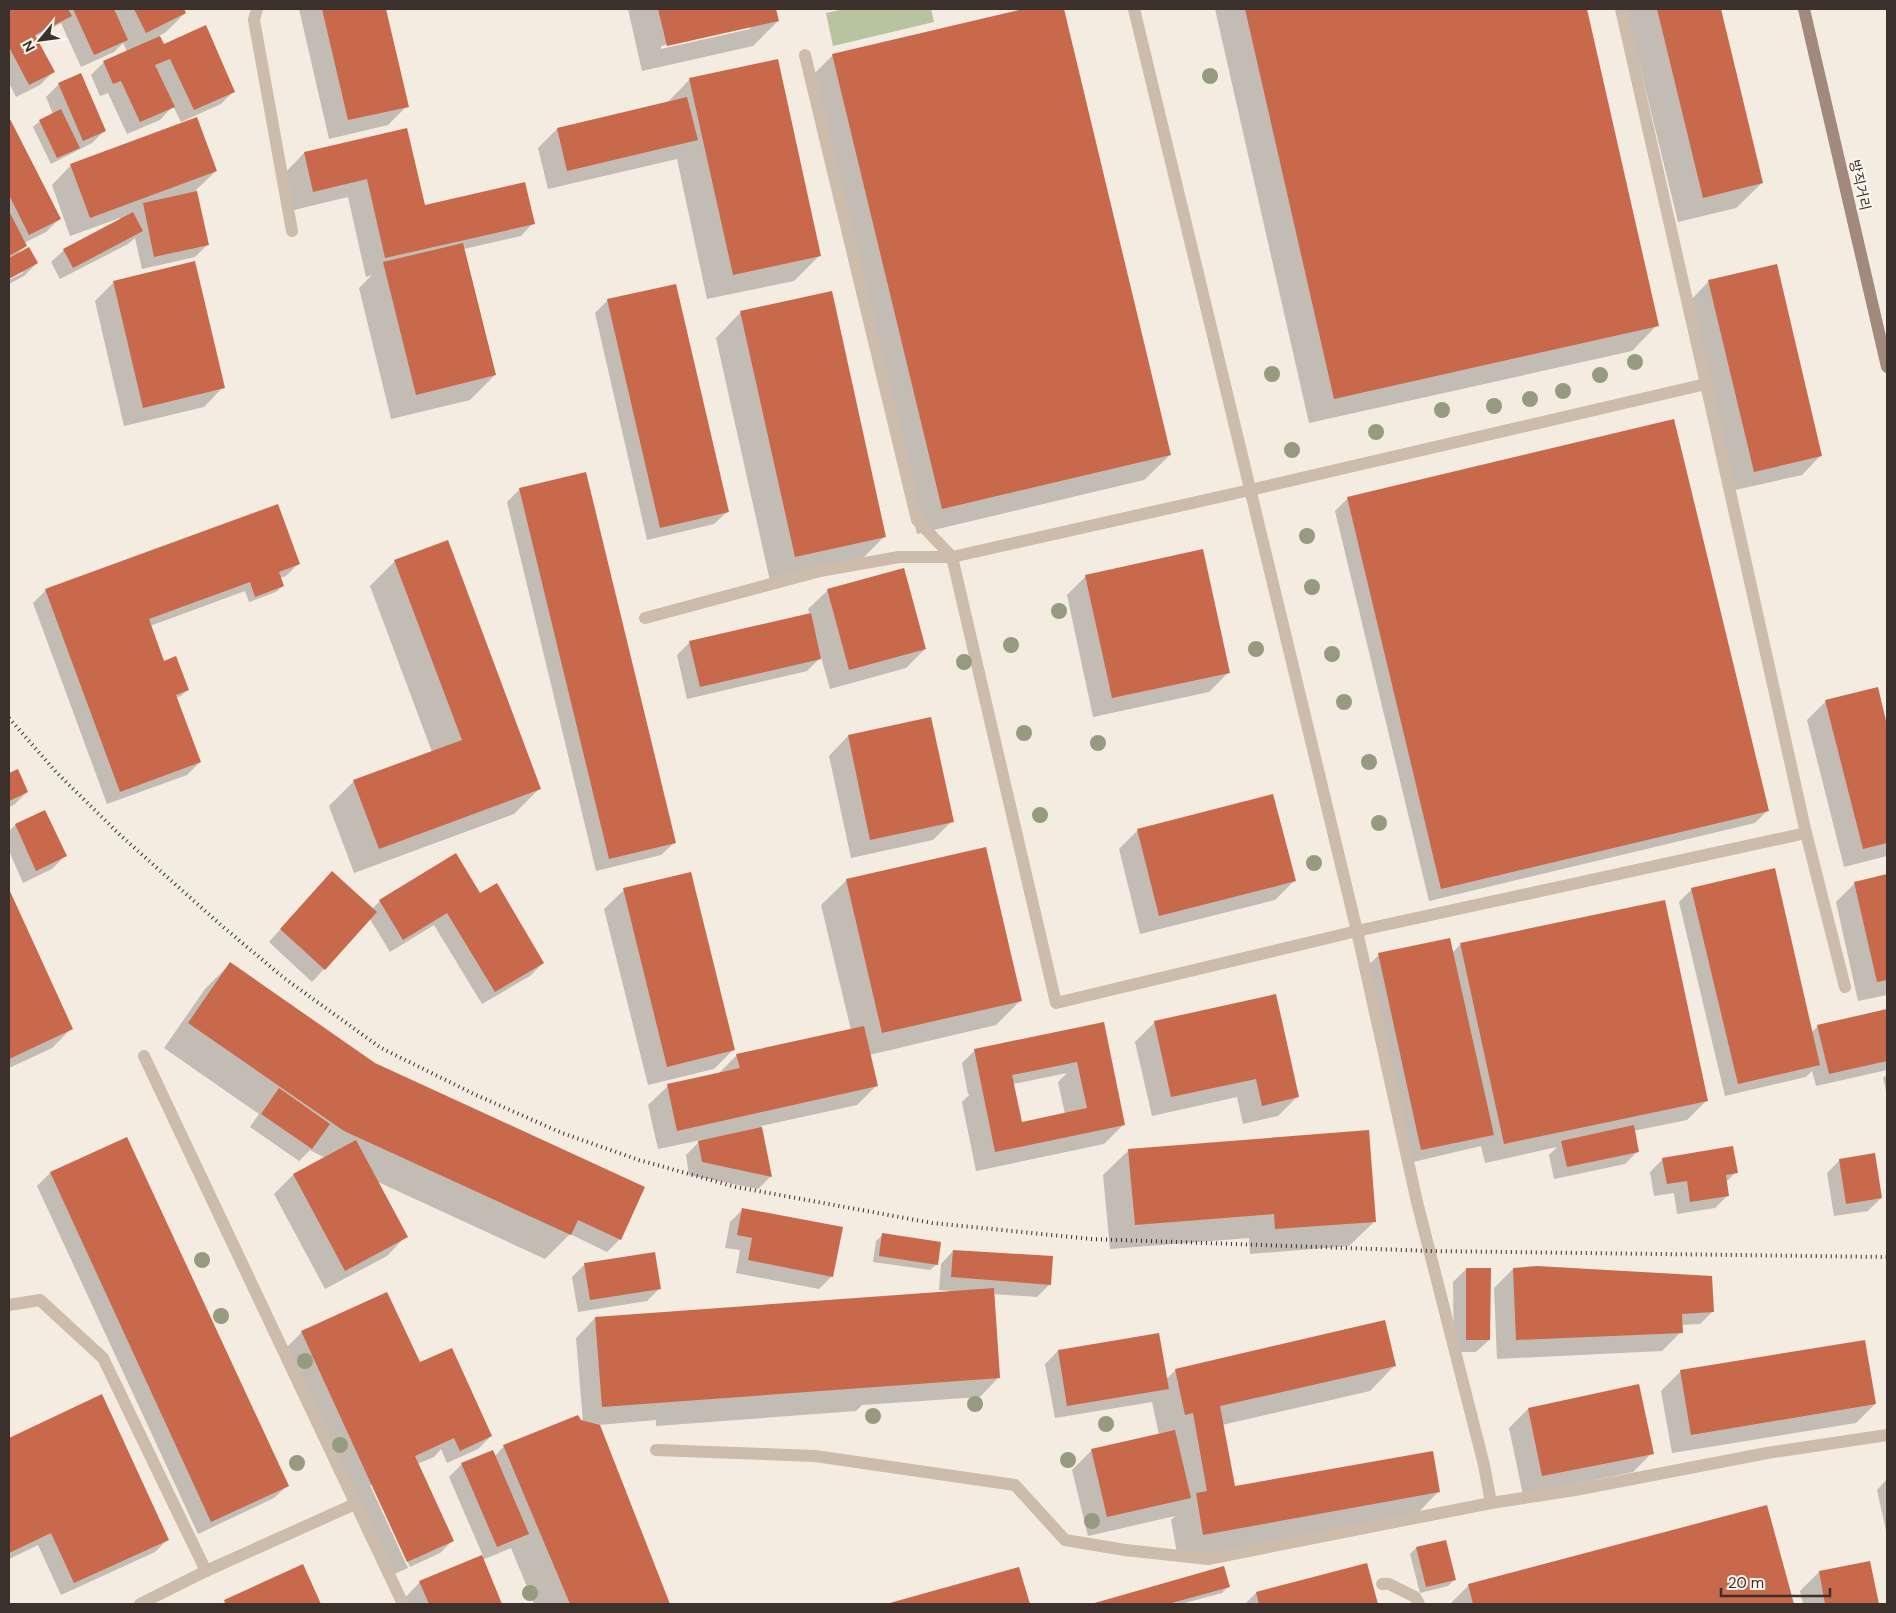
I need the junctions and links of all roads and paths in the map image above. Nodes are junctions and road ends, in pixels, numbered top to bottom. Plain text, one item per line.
1 (257, 9) edge
2 (1134, 9) edge
3 (1621, 9) edge
4 (1804, 9) edge
5 (806, 55) dead end
6 (292, 231) dead end
7 (1887, 367) edge
8 (1706, 384) junction
9 (1250, 490) junction
10 (952, 557) junction
11 (644, 618) dead end
12 (1806, 834) junction
13 (1357, 931) junction
14 (1845, 987) dead end
15 (144, 1056) dead end
16 (9, 1305) edge
17 (1887, 1436) edge
18 (656, 1450) dead end
19 (1491, 1503) junction
20 (355, 1504) junction
21 (206, 1571) junction
22 (1382, 1584) dead end
23 (140, 1604) edge
24 (403, 1604) edge
25 (1419, 1604) edge

1 - 6 street
2 - 9 street
3 - 8 street
4 - 7 street, 방직거리
5 - 10 street
8 - 9 street
8 - 12 street
9 - 10 street
9 - 13 street
10 - 11 street
10 - 13 street
12 - 13 street
12 - 14 street
13 - 19 street
15 - 20 street
16 - 21 street
17 - 19 street
18 - 19 street
20 - 21 street
20 - 24 street
21 - 23 street
22 - 25 street

